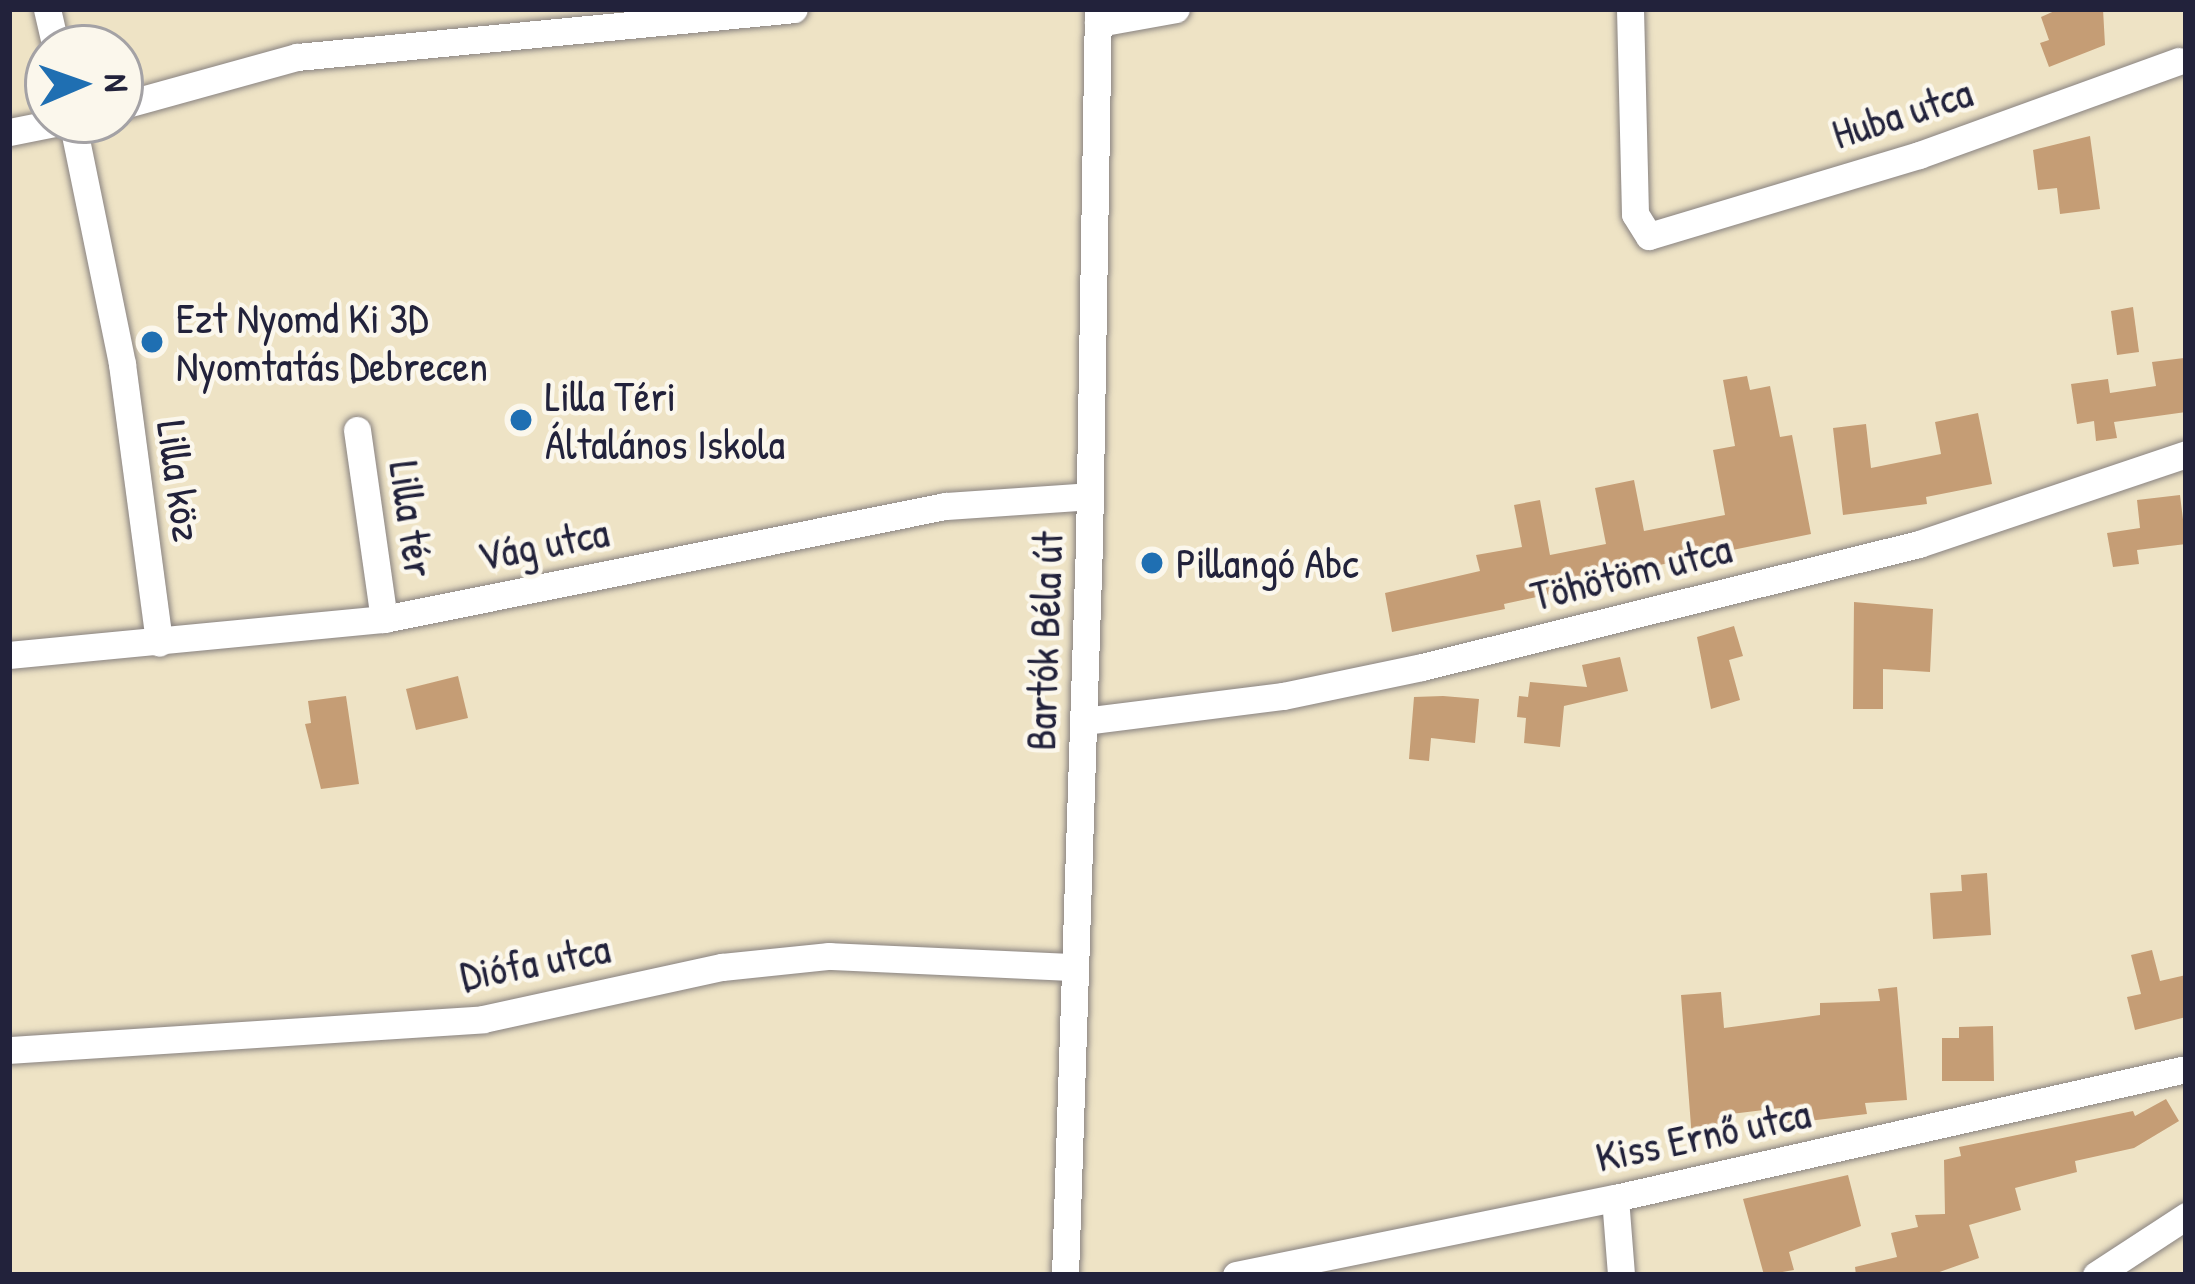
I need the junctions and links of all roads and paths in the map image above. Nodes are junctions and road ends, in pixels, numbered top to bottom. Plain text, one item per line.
1 (794, 9) edge
2 (1176, 9) edge
3 (1630, 9) edge
4 (1098, 16) edge
5 (2178, 61) dead end
6 (144, 99) edge
7 (75, 144) edge
8 (357, 430) dead end
9 (2186, 454) edge
10 (1090, 496) junction
11 (384, 619) junction
12 (159, 643) junction
13 (9, 655) edge
14 (1084, 721) junction
15 (1074, 967) junction
16 (9, 1050) edge
17 (2186, 1070) edge
18 (1615, 1198) junction
19 (2186, 1216) edge
20 (1065, 1275) edge
21 (1236, 1275) edge
22 (1621, 1275) edge
23 (2096, 1275) edge

1 - 6 street
2 - 4 street
3 - 5 street, Huba utca
4 - 10 street, Bartók Béla út
7 - 12 street, Lilla köz
8 - 11 street, Lilla tér
9 - 14 street, Töhötöm utca
10 - 11 street, Vág utca
10 - 14 street, Bartók Béla út
11 - 12 street, Vág utca
12 - 13 street, Vág utca
14 - 15 street, Bartók Béla út
15 - 16 street, Diófa utca
15 - 20 street, Bartók Béla út
17 - 18 street, Kiss Ernő utca
18 - 21 street, Kiss Ernő utca
18 - 22 street
19 - 23 street

